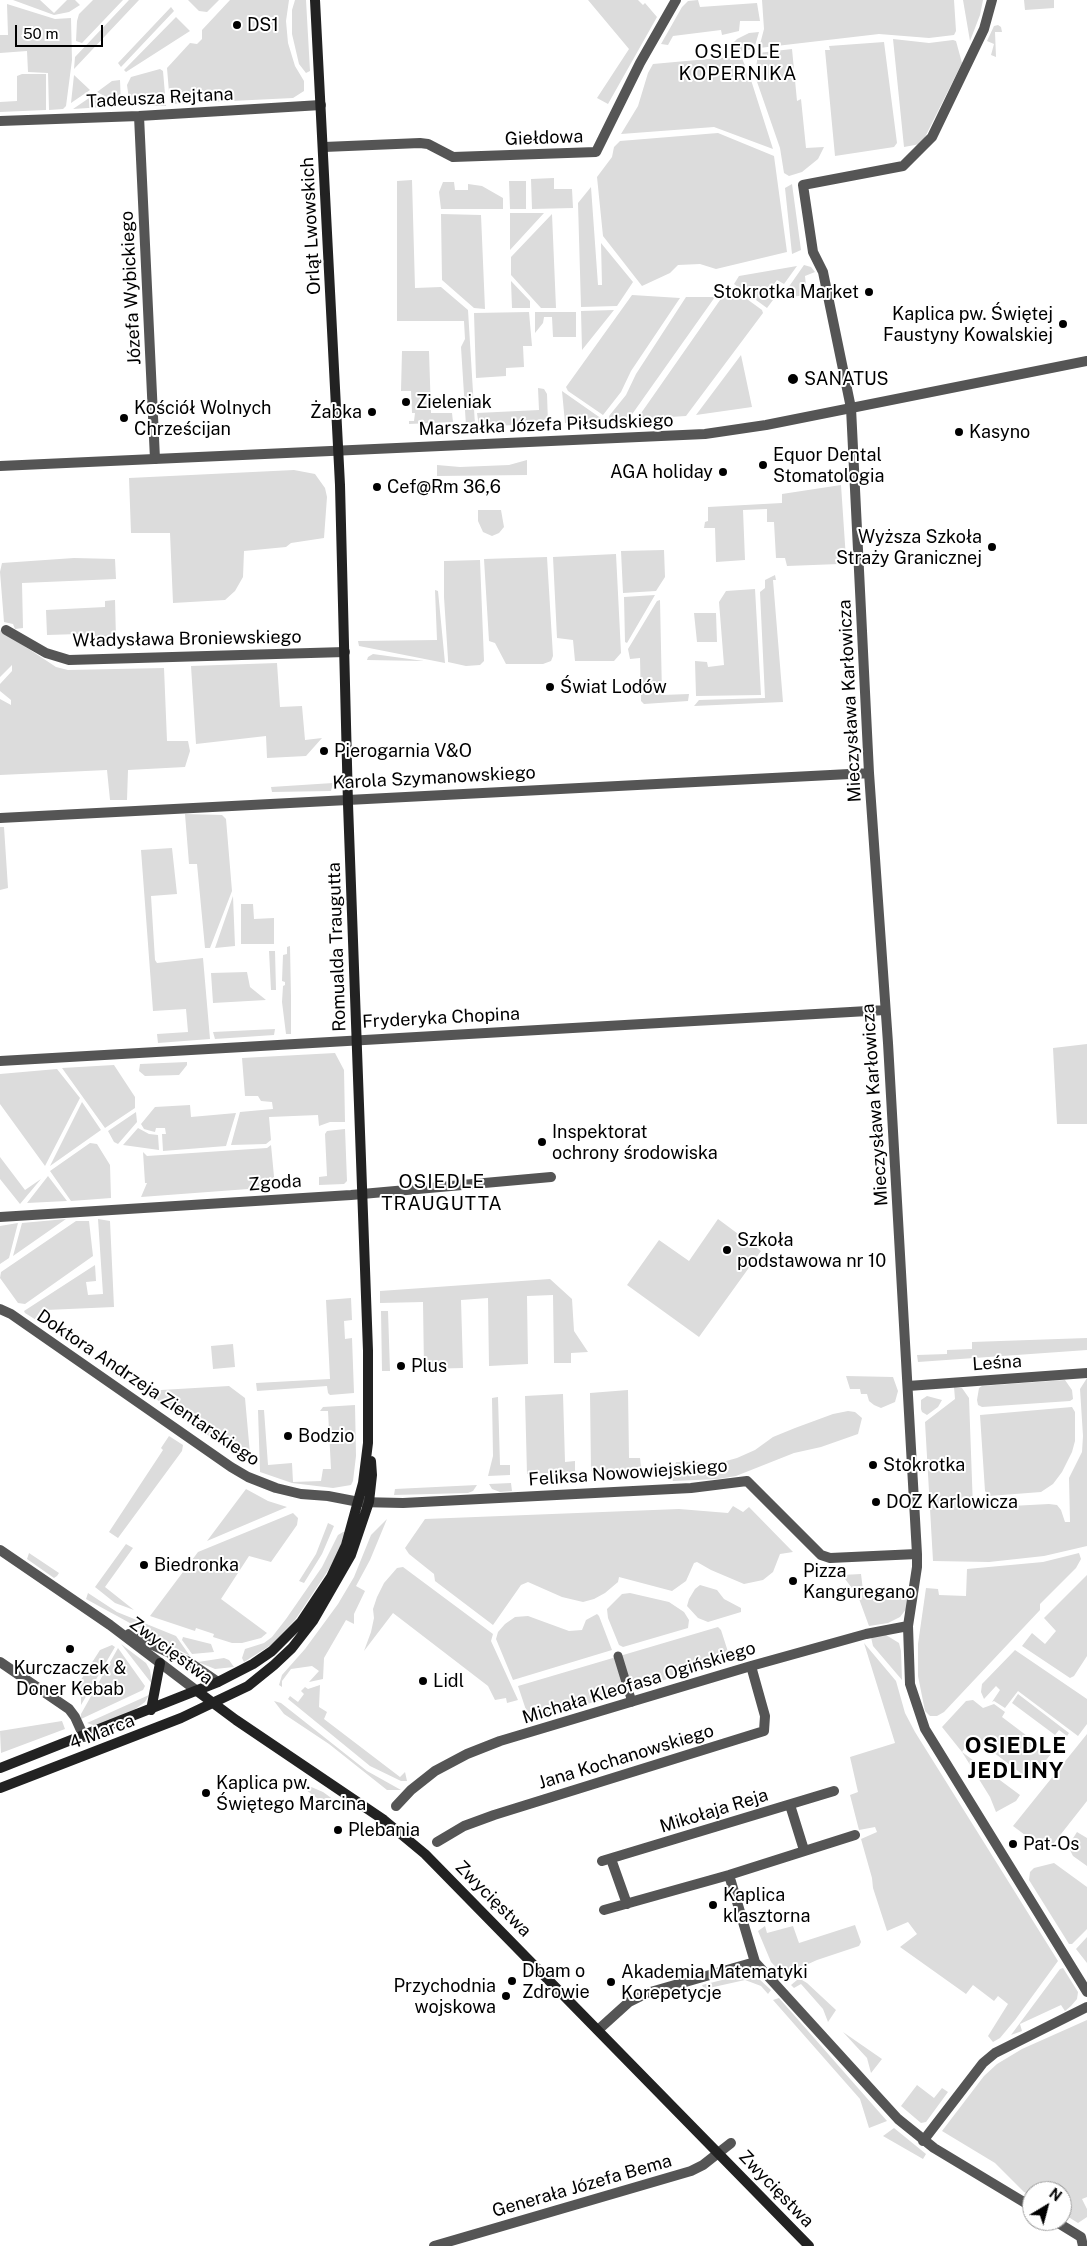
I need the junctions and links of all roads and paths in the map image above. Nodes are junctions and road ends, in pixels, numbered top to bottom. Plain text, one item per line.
1 (315, 0) edge
2 (676, 0) edge
3 (992, 0) edge
4 (321, 105) junction
5 (139, 116) junction
6 (0, 121) edge
7 (324, 147) junction
8 (1087, 362) edge
9 (852, 408) junction
10 (338, 450) junction
11 (155, 459) junction
12 (0, 466) edge
13 (6, 630) dead end
14 (345, 652) junction
15 (869, 773) junction
16 (349, 799) junction
17 (0, 818) edge
18 (885, 1010) junction
19 (357, 1039) junction
20 (0, 1061) edge
21 (551, 1177) dead end
22 (362, 1194) junction
23 (0, 1217) edge
24 (0, 1309) edge
25 (1087, 1373) edge
26 (908, 1386) junction
27 (364, 1502) junction
28 (0, 1550) edge
29 (917, 1554) junction
30 (110, 1625) junction
31 (908, 1626) junction
32 (618, 1656) dead end
33 (0, 1662) edge
34 (160, 1663) junction
35 (751, 1666) junction
36 (218, 1682) junction
37 (197, 1690) junction
38 (234, 1693) junction
39 (632, 1702) junction
40 (214, 1704) junction
41 (151, 1710) junction
42 (84, 1737) junction
43 (0, 1768) edge
44 (0, 1788) edge
45 (834, 1791) dead end
46 (790, 1805) junction
47 (396, 1806) dead end
48 (854, 1835) dead end
49 (438, 1842) dead end
50 (804, 1850) junction
51 (729, 1875) junction
52 (627, 1904) junction
53 (604, 1910) dead end
54 (755, 1962) junction
55 (1087, 1992) edge
56 (1087, 2008) edge
57 (598, 2030) junction
58 (923, 2141) junction
59 (731, 2143) dead end
60 (719, 2154) junction
61 (1022, 2201) edge
62 (1072, 2231) edge
63 (434, 2246) edge
64 (809, 2246) edge
65 (1083, 2246) edge

1 - 4 main road, Orląt Lwowskich
2 - 7 street, Giełdowa
3 - 9 street, Mieczysława Karłowicza
4 - 5 street, Tadeusza Rejtana
4 - 7 main road, Orląt Lwowskich
5 - 6 street, Tadeusza Rejtana
5 - 11 street, Józefa Wybickiego
7 - 10 main road, Orląt Lwowskich
8 - 9 street, Marszałka Józefa Piłsudskiego
9 - 10 street, Marszałka Józefa Piłsudskiego
9 - 15 street, Mieczysława Karłowicza
10 - 11 street, Marszałka Józefa Piłsudskiego
10 - 14 main road, Romualda Traugutta
11 - 12 street, Marszałka Józefa Piłsudskiego
13 - 14 street, Władysława Broniewskiego
14 - 16 main road, Romualda Traugutta
15 - 16 street, Karola Szymanowskiego
15 - 18 street, Mieczysława Karłowicza
16 - 17 street, Karola Szymanowskiego
16 - 19 main road, Romualda Traugutta
18 - 19 street, Fryderyka Chopina
18 - 26 street, Mieczysława Karłowicza
19 - 20 street, Fryderyka Chopina
19 - 22 main road, Romualda Traugutta
21 - 22 street, Zgoda
22 - 23 street, Zgoda
22 - 27 main road, Romualda Traugutta
24 - 27 street, Doktora Andrzeja Zientarskiego
25 - 26 street, Leśna
26 - 29 street, Mieczysława Karłowicza
27 - 29 street, Feliksa Nowowiejskiego
27 - 36 main road, Romualda Traugutta
27 - 38 main road, Romualda Traugutta
28 - 30 street, Zwycięstwa
29 - 31 street, Mieczysława Karłowicza
30 - 34 street, Zwycięstwa
30 - 36 street, Zwycięstwa
31 - 35 street, Michała Kleofasa Ogińskiego
31 - 55 street, Mieczysława Karłowicza
32 - 39 street
33 - 42 street
34 - 37 street, Zwycięstwa
34 - 41 main road
35 - 39 street, Michała Kleofasa Ogińskiego
35 - 49 street, Jana Kochanowskiego
36 - 37 main road, Romualda Traugutta
36 - 38 main road, Zwycięstwa
37 - 40 main road, Zwycięstwa
37 - 41 main road, 4 Marca
38 - 40 main road, Romualda Traugutta
39 - 47 street, Michała Kleofasa Ogińskiego
40 - 44 main road, 4 Marca
40 - 57 main road, Zwycięstwa
41 - 42 main road, 4 Marca
42 - 43 main road, 4 Marca
45 - 46 street, Mikołaja Reja
46 - 50 street
46 - 52 street, Mikołaja Reja
48 - 50 street
50 - 51 street
51 - 52 street
51 - 54 street
52 - 53 street
54 - 57 street
54 - 58 street
56 - 58 street
57 - 60 main road, Zwycięstwa
58 - 61 street
59 - 60 street, Generała Józefa Bema
60 - 63 street, Generała Józefa Bema
60 - 64 main road, Zwycięstwa
62 - 65 street

